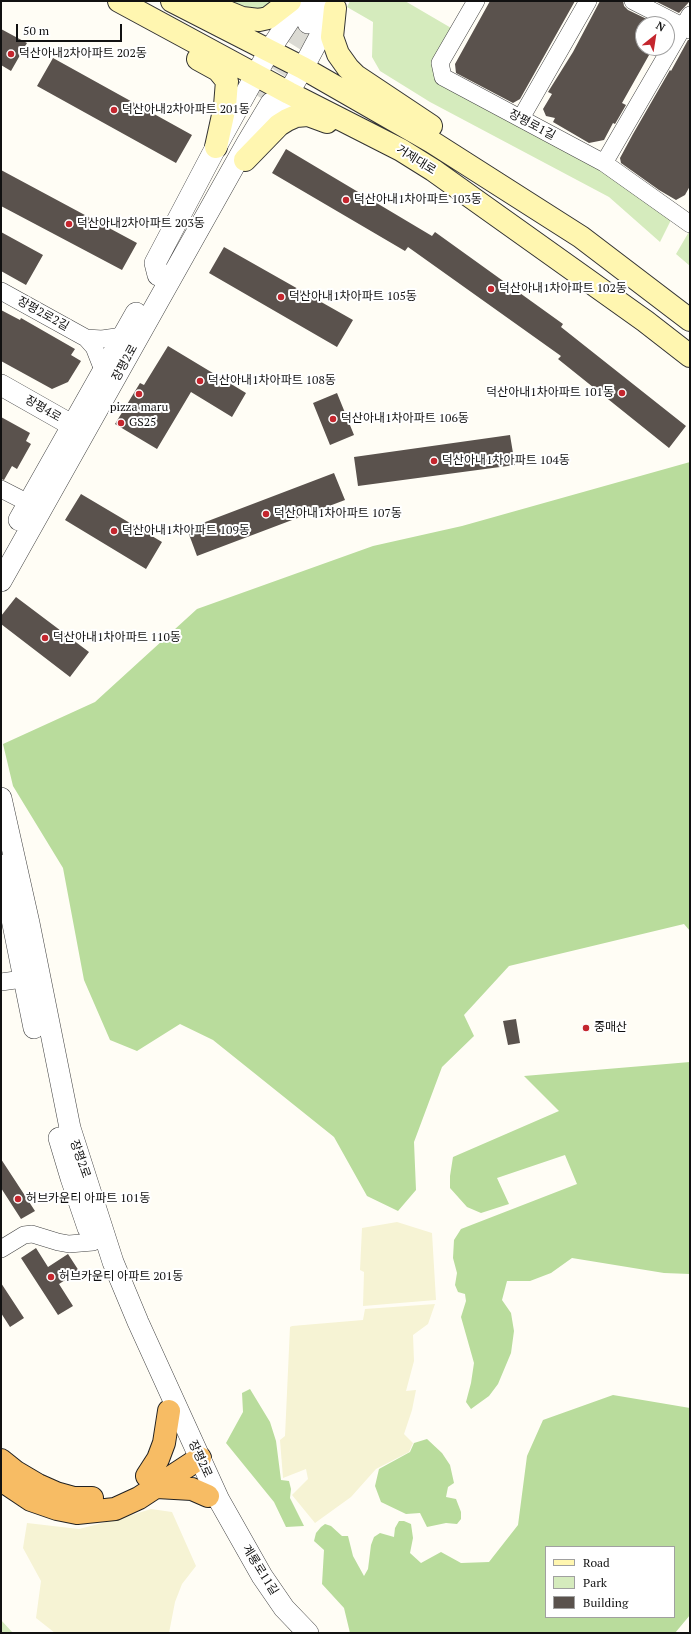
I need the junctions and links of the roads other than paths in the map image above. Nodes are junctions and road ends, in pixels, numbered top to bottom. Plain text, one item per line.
1 (103, 1) edge
2 (119, 1) edge
3 (172, 1) edge
4 (201, 1) edge
5 (290, 1) edge
6 (302, 1) edge
7 (476, 1) edge
8 (588, 1) edge
9 (633, 1) edge
10 (332, 3) edge
11 (688, 24) edge
12 (312, 26) tunnel mouth
13 (269, 51) junction
14 (303, 68) junction
15 (256, 75) junction
16 (274, 98) junction
17 (521, 118) junction
18 (216, 147) junction
19 (243, 147) junction
20 (401, 150) junction
21 (604, 163) junction
22 (474, 169) junction
23 (688, 216) edge
24 (164, 279) junction
25 (1, 291) edge
26 (690, 320) edge
27 (123, 336) junction
28 (86, 338) junction
29 (690, 356) edge
30 (103, 370) junction
31 (1, 385) edge
32 (78, 429) junction
33 (1, 489) edge
34 (35, 506) junction
35 (1, 554) edge
36 (1, 581) edge
37 (1, 798) edge
38 (6, 859) edge
39 (32, 978) junction
40 (1, 982) edge
41 (99, 1240) junction
42 (1, 1249) edge
43 (169, 1411) junction
44 (193, 1455) junction
45 (1, 1460) edge
46 (1, 1480) edge
47 (152, 1482) junction
48 (213, 1500) junction
49 (295, 1633) edge
50 (308, 1633) edge

1 - 18 main road
2 - 15 main road, 거제대로
3 - 13 main road, 거제대로
4 - 5 main road
6 - 13 street
7 - 17 street, 장평로1길
8 - 17 street
9 - 11 street
10 - 12 street
10 - 14 street
10 - 22 main road
11 - 21 street
13 - 14 main road, 거제대로
13 - 15 street
14 - 16 street
14 - 22 main road, 거제대로
15 - 16 main road, 거제대로
15 - 18 street
16 - 19 street
16 - 19 street
16 - 20 main road, 거제대로
17 - 21 street, 장평로1길
18 - 24 street
19 - 20 main road
19 - 24 street
20 - 29 main road, 거제대로
21 - 23 street, 장평로1길
22 - 26 main road, 거제대로
24 - 27 street, 장평2로
24 - 32 street, 장평2로
25 - 28 street, 장평2로2길
27 - 28 street
27 - 30 street, 장평2로
28 - 30 street
30 - 32 street, 장평2로
31 - 32 street, 장평4로
32 - 34 street, 장평2로
33 - 34 street
34 - 35 street, 장평2로
34 - 36 street, 장평2로
37 - 38 street, 장평2로
38 - 39 street, 장평2로
39 - 40 street
39 - 41 street, 장평2로
41 - 42 street
41 - 43 street, 장평2로
41 - 44 street, 장평2로
43 - 44 street, 장평2로
43 - 47 highway
44 - 47 highway
44 - 48 street, 장평2로
45 - 47 highway
46 - 47 highway
47 - 48 highway
48 - 49 street, 계룡로11길
48 - 50 street, 계룡로11길

